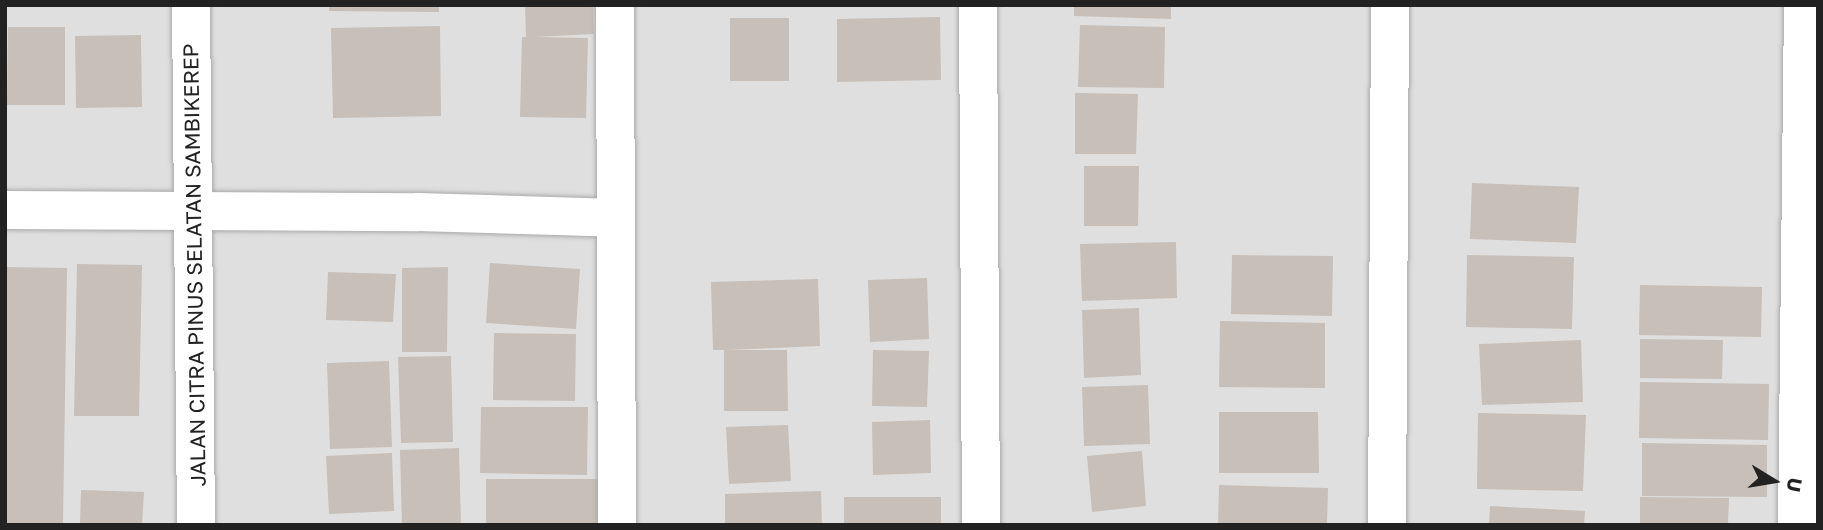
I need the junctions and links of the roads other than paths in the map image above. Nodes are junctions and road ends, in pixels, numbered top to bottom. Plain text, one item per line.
1 (191, 5) edge
2 (615, 5) edge
3 (978, 5) edge
4 (1390, 5) edge
5 (1803, 5) edge
6 (5, 210) edge
7 (193, 213) junction
8 (616, 218) junction
9 (196, 525) edge
10 (617, 525) edge
11 (981, 525) edge
12 (1387, 525) edge
13 (1797, 525) edge

1 - 7 street, JALAN CITRA PINUS SELATAN SAMBIKEREP
2 - 8 street
3 - 11 street
4 - 12 street
5 - 13 street
6 - 7 street
7 - 8 street
7 - 9 street, JALAN CITRA PINUS SELATAN SAMBIKEREP
8 - 10 street

